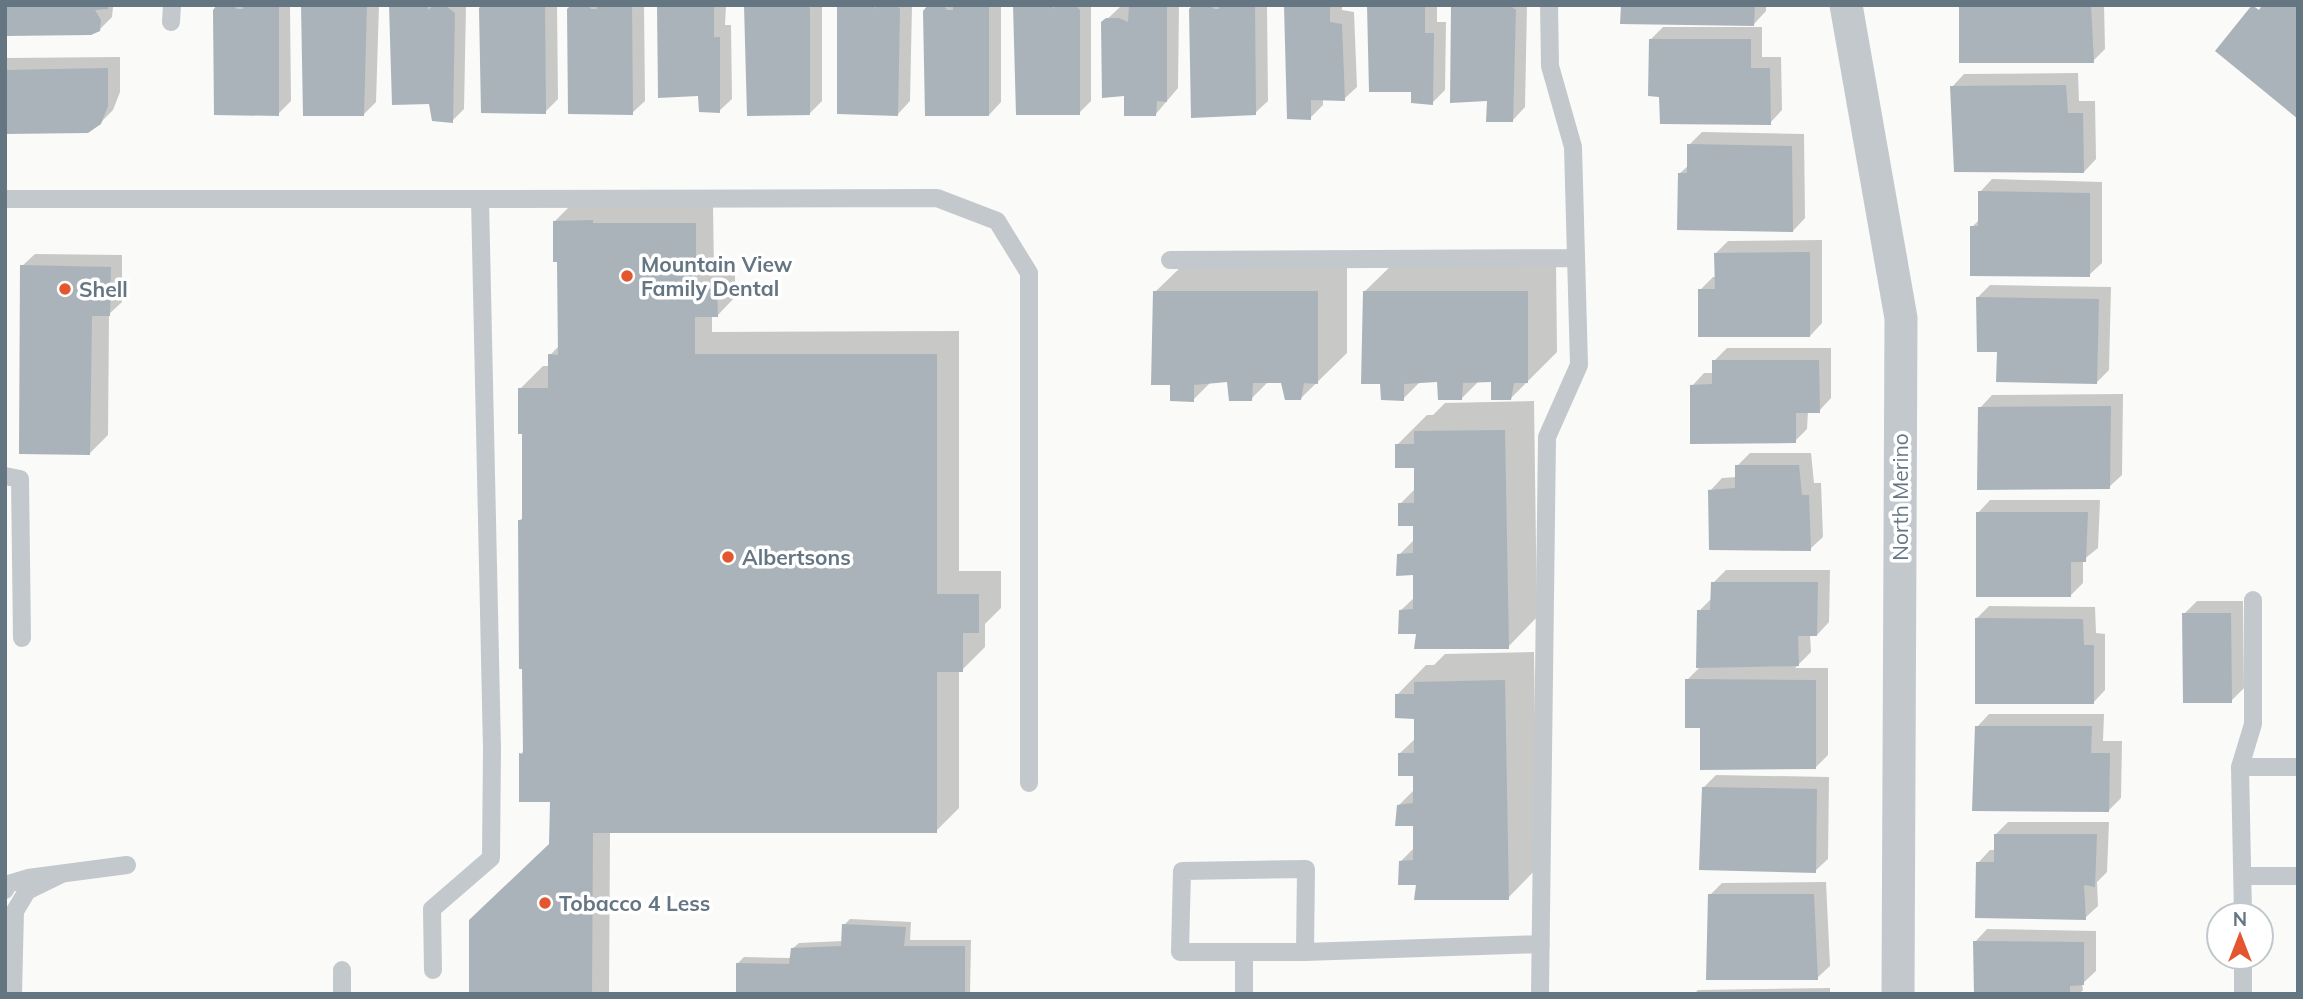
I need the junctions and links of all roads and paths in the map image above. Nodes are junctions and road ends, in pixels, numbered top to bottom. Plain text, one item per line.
1 (1549, 5) edge
2 (1846, 5) edge
3 (5, 199) edge
4 (480, 199) junction
5 (1576, 258) junction
6 (1170, 260) dead end
7 (5, 476) edge
8 (2253, 600) dead end
9 (22, 638) dead end
10 (2240, 767) junction
11 (2298, 767) edge
12 (1029, 783) dead end
13 (127, 865) dead end
14 (62, 874) junction
15 (2243, 876) junction
16 (2298, 876) edge
17 (5, 890) edge
18 (2243, 901) edge
19 (1541, 944) junction
20 (1305, 952) junction
21 (1244, 954) junction
22 (342, 970) dead end
23 (433, 970) dead end
24 (2243, 971) edge
25 (13, 994) edge
26 (342, 994) edge
27 (1244, 994) edge
28 (1540, 994) edge
29 (1898, 994) edge
30 (2243, 994) edge

1 - 5 lane
2 - 29 street, North Merino
3 - 4 lane
4 - 12 lane
4 - 23 lane
5 - 6 lane
5 - 19 lane
7 - 9 lane
8 - 10 lane
10 - 11 lane
10 - 15 lane
13 - 14 lane
14 - 17 lane
14 - 25 lane
15 - 16 lane
15 - 18 lane
19 - 20 lane
19 - 28 lane
20 - 21 lane
20 - 21 lane
21 - 27 lane
22 - 26 lane
24 - 30 lane

